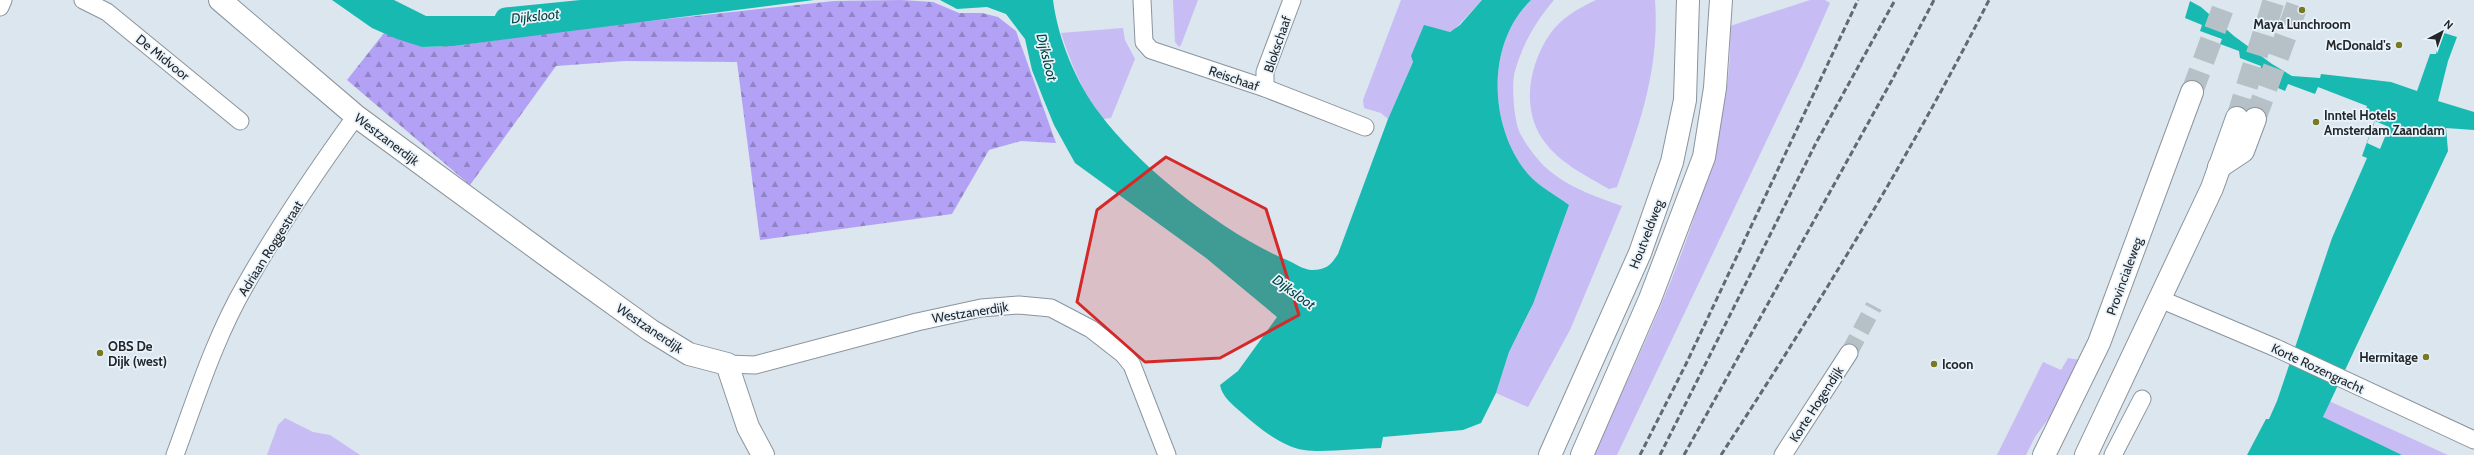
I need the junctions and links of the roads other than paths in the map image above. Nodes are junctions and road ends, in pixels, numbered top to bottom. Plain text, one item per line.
1 (3, 0) edge
2 (82, 0) edge
3 (220, 0) edge
4 (1142, 0) edge
5 (1292, 0) edge
6 (1688, 0) edge
7 (1721, 0) edge
8 (0, 7) edge
9 (1265, 88) junction
10 (2192, 92) tunnel mouth
11 (356, 116) junction
12 (2246, 118) tunnel mouth
13 (240, 121) dead end
14 (1365, 127) dead end
15 (2160, 299) junction
16 (1849, 353) tunnel mouth
17 (727, 364) junction
18 (2142, 399) dead end
19 (2100, 425) junction
20 (2474, 440) edge
21 (175, 455) edge
22 (763, 455) edge
23 (1167, 455) edge
24 (1550, 455) edge
25 (1582, 455) edge
26 (1782, 455) edge
27 (2044, 455) edge
28 (2086, 455) edge
29 (2106, 455) edge
30 (2113, 455) edge

1 - 8 street
2 - 13 street, De Midvoor
3 - 11 street, Westzanerdijk
4 - 9 street, Reischaaf
5 - 9 street, Blokschaaf
6 - 24 street, Houtveldweg
7 - 25 street
9 - 14 street, Reischaaf
10 - 27 street, Provincialeweg
11 - 17 street, Westzanerdijk
11 - 21 street, Adriaan Roggestraat
12 - 15 street
15 - 19 street
15 - 20 street, Korte Rozengracht
16 - 26 street, Korte Hogendijk
17 - 22 street
17 - 23 street, Westzanerdijk
18 - 30 street
19 - 28 street
19 - 29 street

